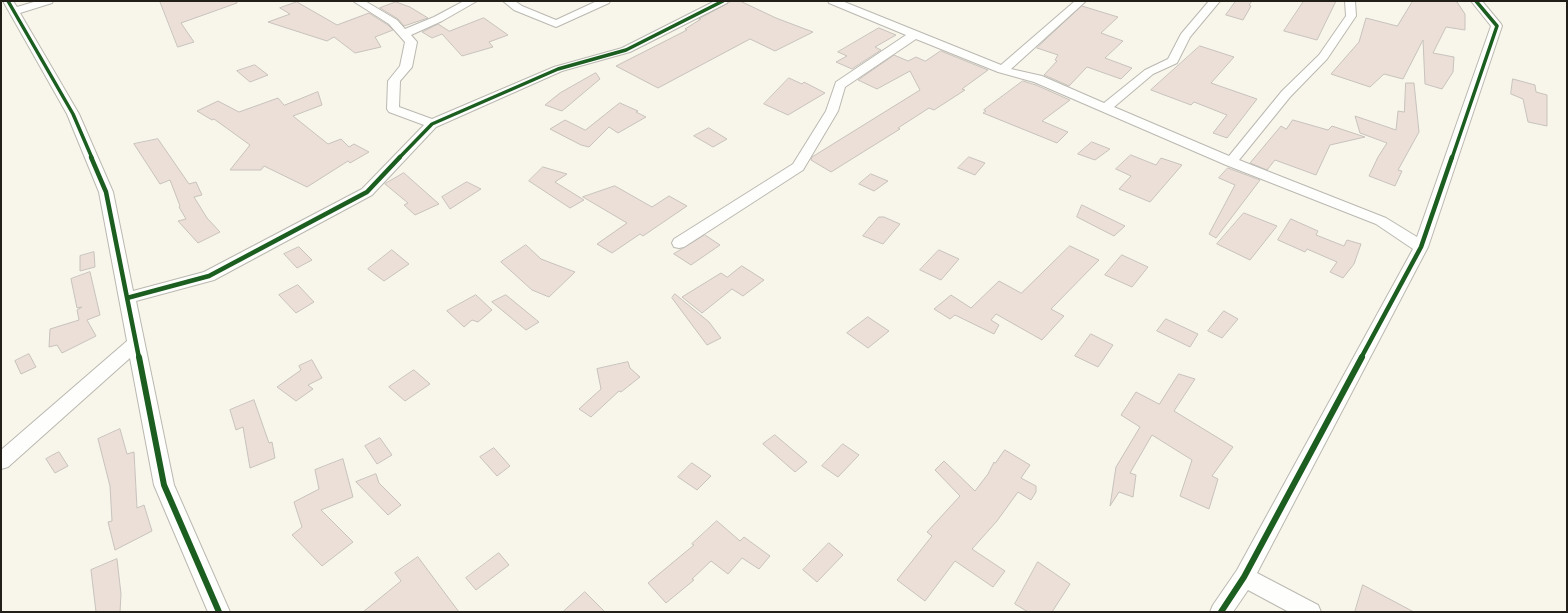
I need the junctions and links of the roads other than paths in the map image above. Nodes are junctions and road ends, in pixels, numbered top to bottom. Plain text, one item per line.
1 (48, 1) edge
2 (358, 1) edge
3 (472, 1) edge
4 (508, 1) edge
5 (605, 1) edge
6 (723, 1) edge
7 (833, 1) edge
8 (1081, 1) edge
9 (1215, 1) edge
10 (1350, 1) edge
11 (1476, 1) edge
12 (11, 6) edge
13 (403, 34) junction
14 (915, 34) junction
15 (1002, 70) junction
16 (1105, 108) junction
17 (432, 124) junction
18 (1231, 162) junction
19 (679, 243) dead end
20 (1421, 247) junction
21 (127, 298) junction
22 (136, 343) junction
23 (1, 461) edge
24 (1244, 577) junction
25 (219, 612) edge
26 (1221, 612) edge
27 (1310, 612) edge

1 - 12 street
2 - 13 street
3 - 13 street
4 - 5 street
6 - 17 street
7 - 14 street
8 - 15 street
9 - 16 street
10 - 18 street
11 - 20 street
12 - 21 street
13 - 17 street
14 - 15 street
14 - 19 street
15 - 16 street
16 - 18 street
17 - 21 street
18 - 20 street
20 - 24 street
21 - 22 street
22 - 23 street
22 - 25 street
24 - 26 street
24 - 27 street

